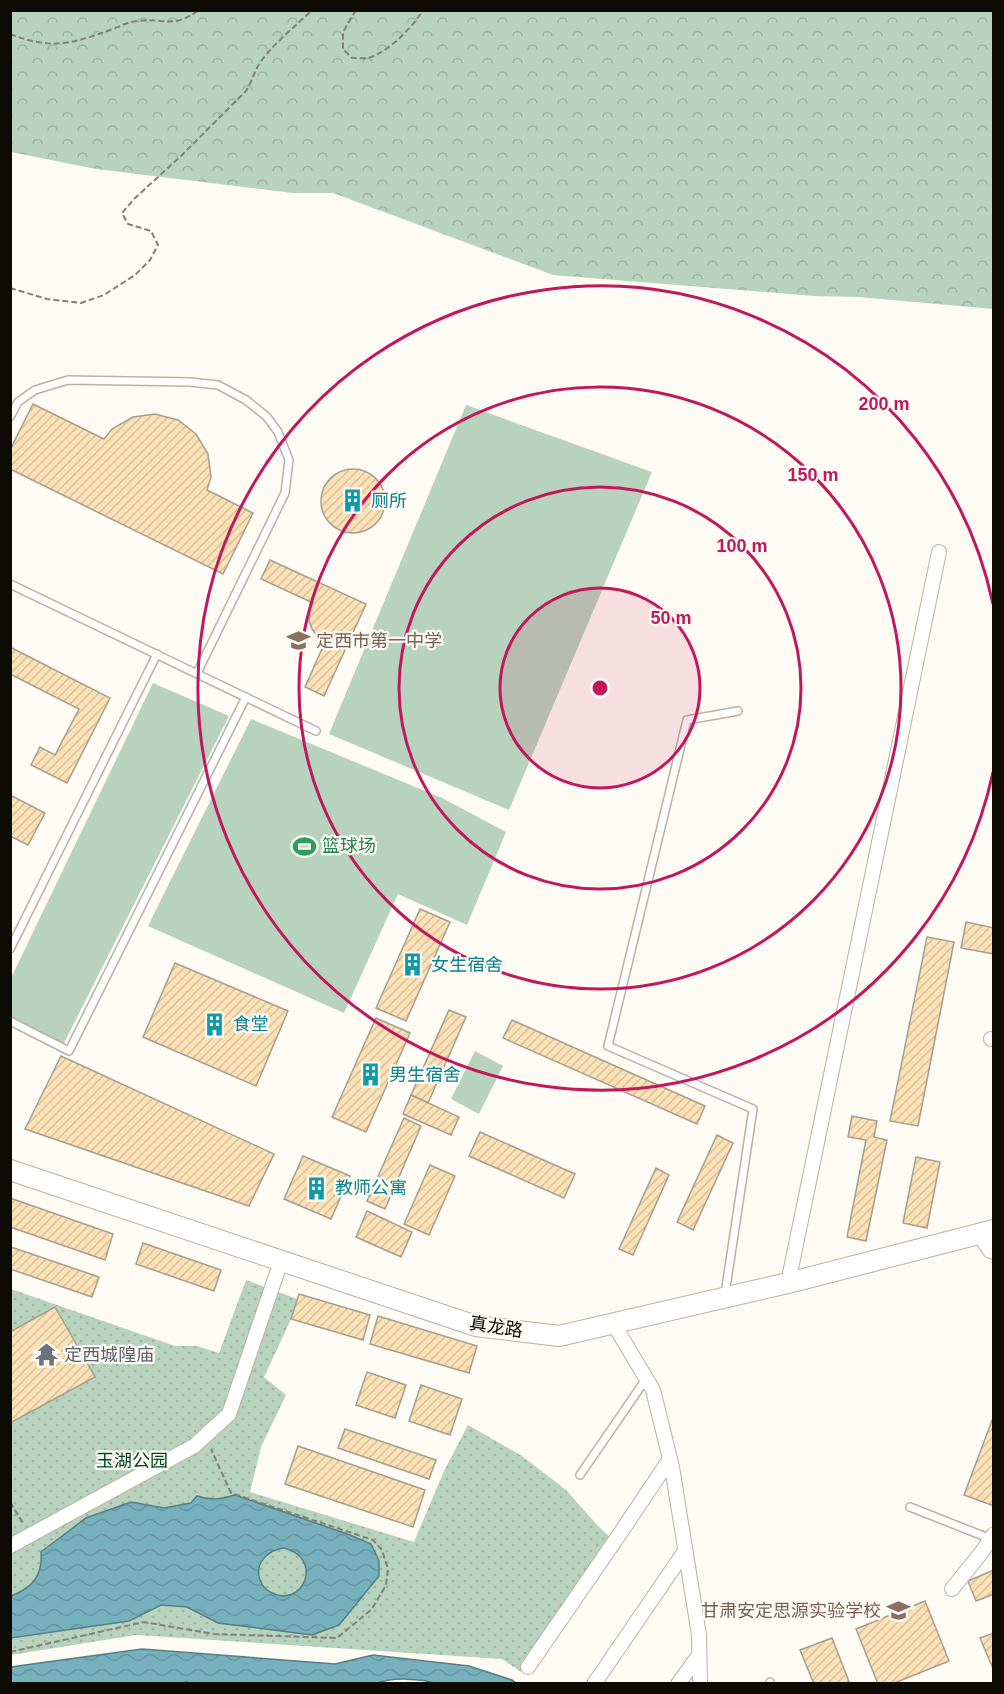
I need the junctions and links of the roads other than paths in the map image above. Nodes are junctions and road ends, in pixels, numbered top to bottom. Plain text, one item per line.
1 (10, 417) edge
2 (939, 552) dead end
3 (10, 584) edge
4 (157, 654) junction
5 (197, 673) junction
6 (246, 697) junction
7 (738, 711) dead end
8 (316, 731) dead end
9 (10, 949) edge
10 (10, 1021) edge
11 (10, 1170) edge
12 (986, 1232) edge
13 (993, 1252) edge
14 (281, 1261) junction
15 (788, 1283) junction
16 (725, 1297) junction
17 (612, 1323) junction
18 (646, 1378) junction
19 (670, 1459) junction
20 (580, 1475) dead end
21 (909, 1507) dead end
22 (992, 1536) edge
23 (10, 1546) edge
24 (685, 1551) junction
25 (952, 1589) dead end
26 (699, 1655) junction
27 (528, 1667) dead end
28 (594, 1683) edge
29 (678, 1683) edge
30 (700, 1683) edge

1 - 5 lane
2 - 15 street
3 - 4 lane
4 - 5 lane
4 - 9 lane
5 - 6 lane
6 - 8 lane
6 - 10 lane
7 - 16 lane
11 - 14 main road, 真龙路
12 - 13 street
12 - 15 main road, 真龙路
14 - 17 main road, 真龙路
14 - 23 street
15 - 16 main road, 真龙路
16 - 17 main road, 真龙路
17 - 18 street
18 - 19 street
18 - 20 lane
19 - 24 street
19 - 27 street
21 - 22 lane
22 - 25 street
24 - 26 street
24 - 28 street
26 - 29 street
26 - 30 street

